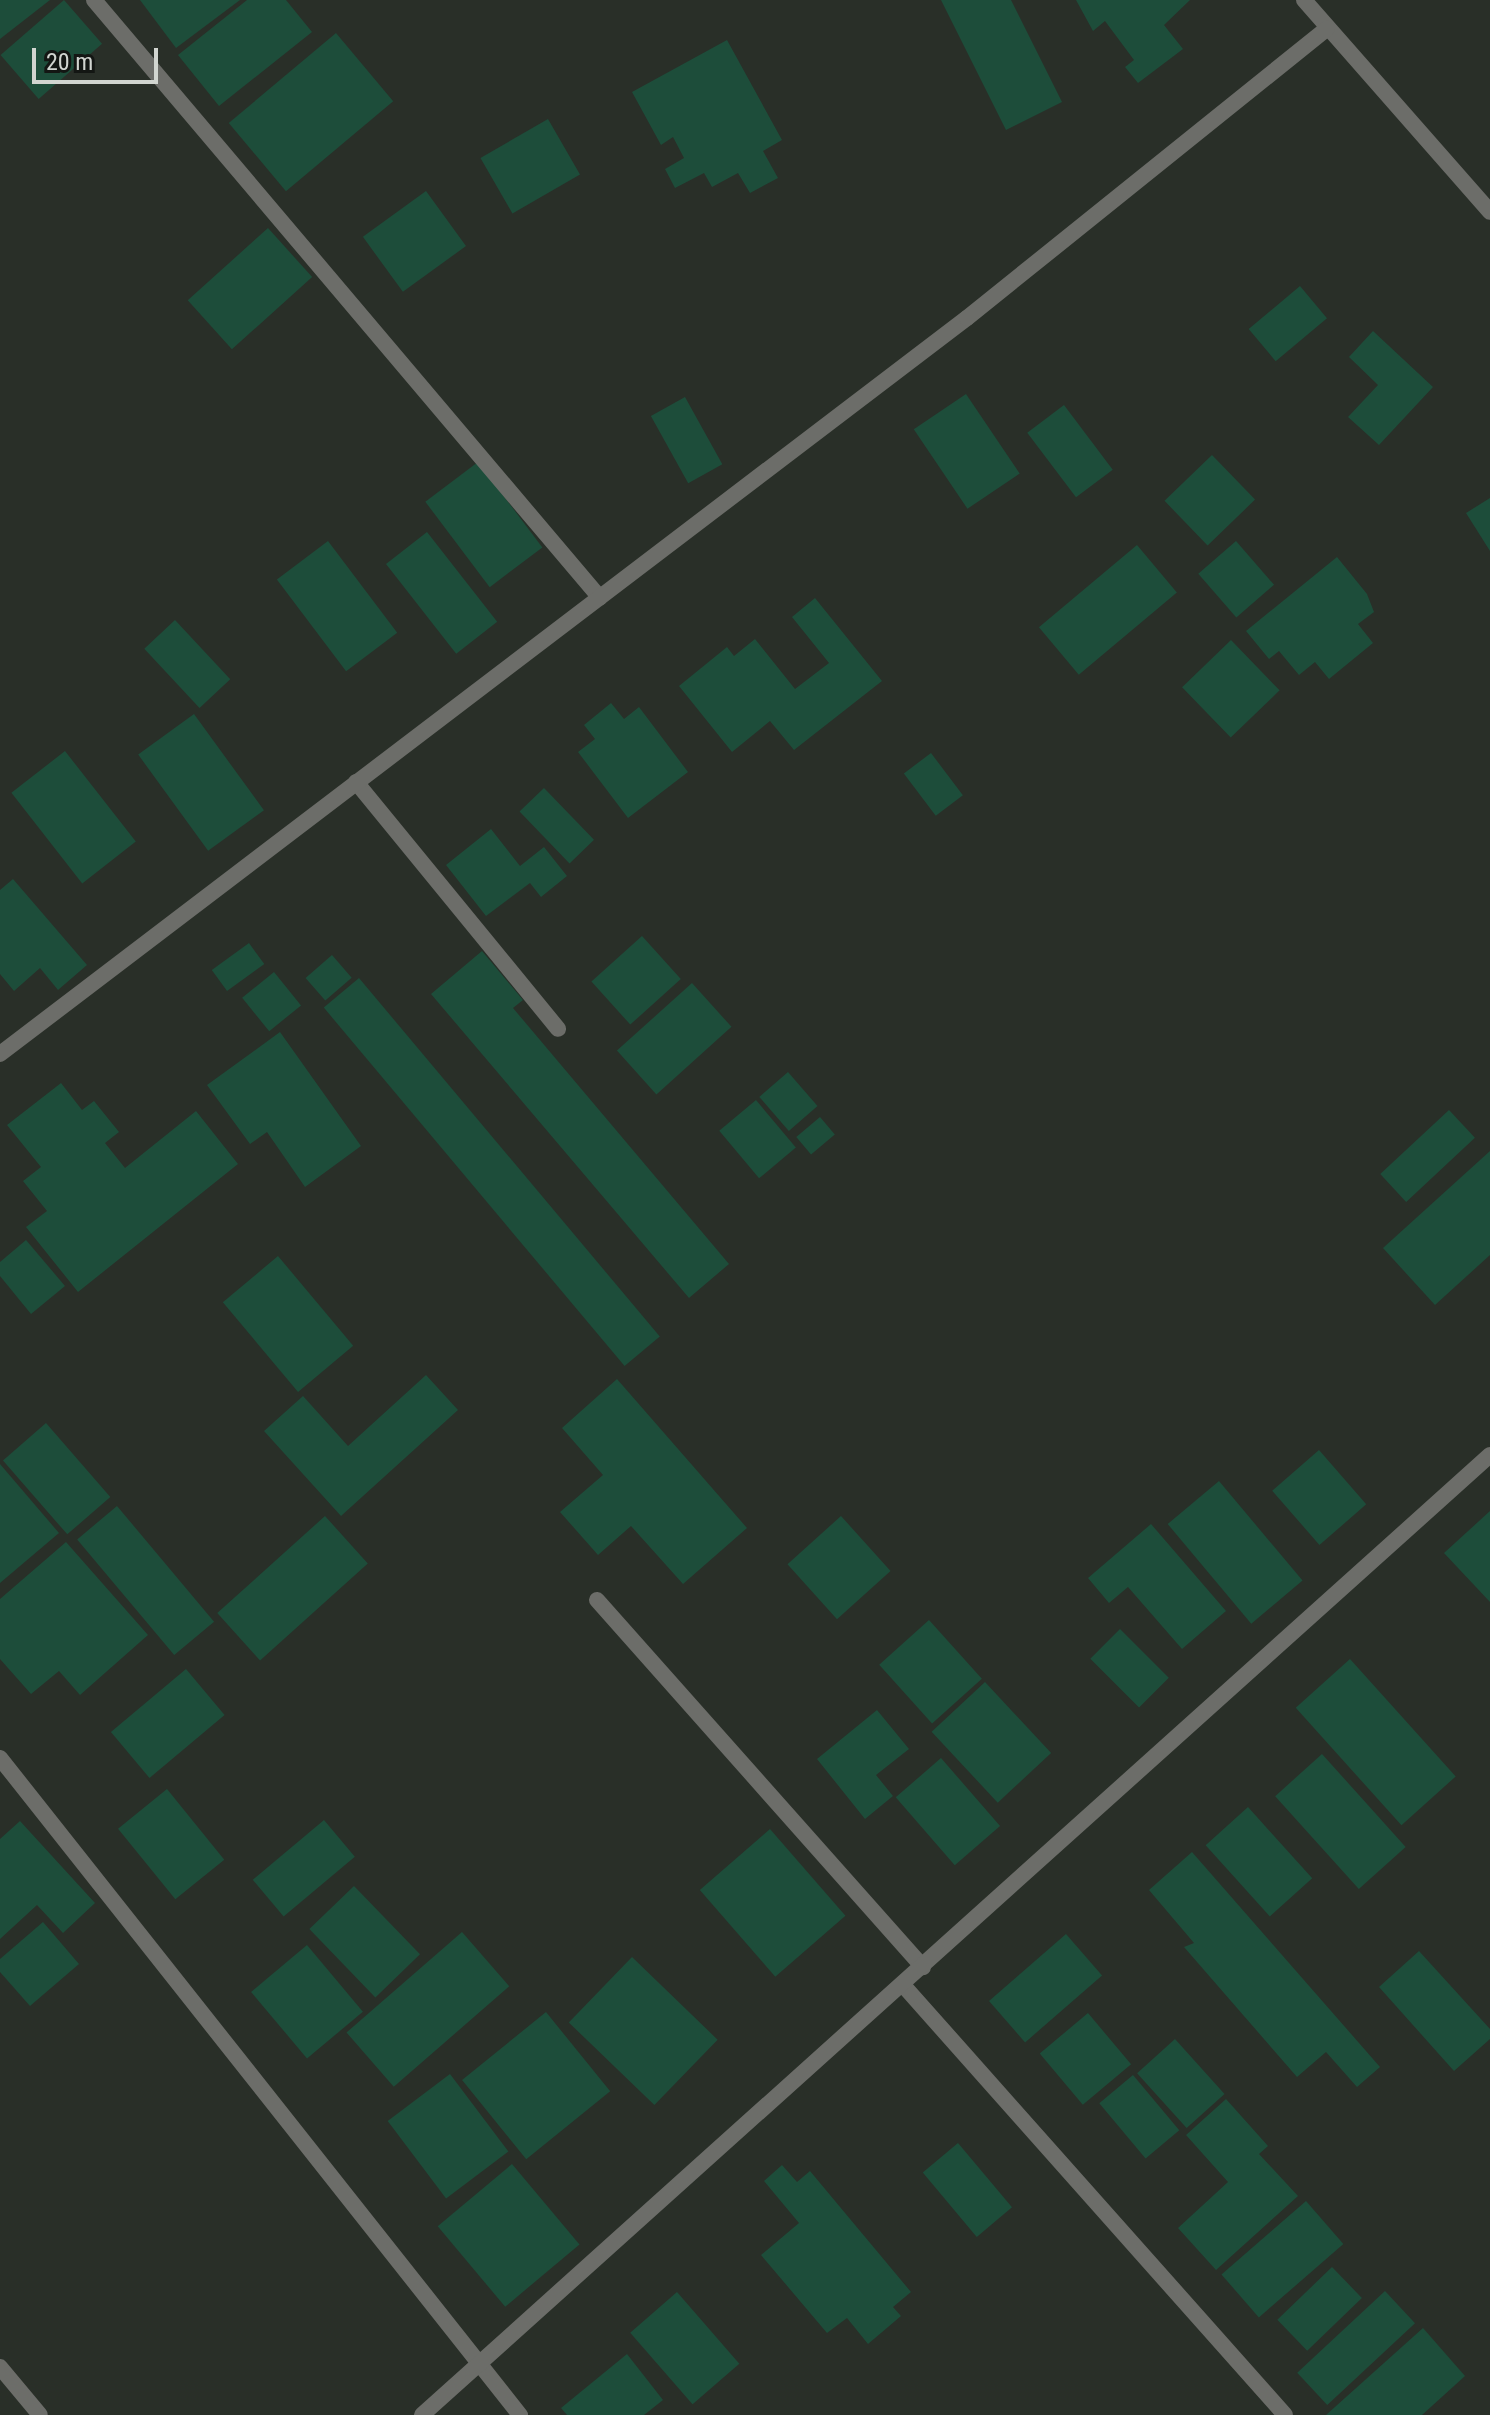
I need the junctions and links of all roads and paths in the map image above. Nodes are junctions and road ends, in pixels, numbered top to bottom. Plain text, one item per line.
1 (94, 0) edge
2 (1304, 0) edge
3 (1327, 29) junction
4 (1490, 212) edge
5 (600, 598) junction
6 (356, 782) junction
7 (558, 1029) dead end
8 (0, 1054) edge
9 (1490, 1455) edge
10 (597, 1600) dead end
11 (0, 1758) edge
12 (923, 1967) junction
13 (903, 1985) junction
14 (479, 2362) junction
15 (0, 2367) edge
16 (40, 2415) edge
17 (422, 2415) edge
18 (520, 2415) edge
19 (1285, 2415) edge

1 - 5 street
2 - 3 street
3 - 4 street
3 - 5 street
5 - 6 street
6 - 7 street
6 - 8 street
9 - 12 street
10 - 12 street
11 - 14 street
12 - 13 street
13 - 14 street
13 - 19 street
14 - 17 street
14 - 18 street
15 - 16 street

